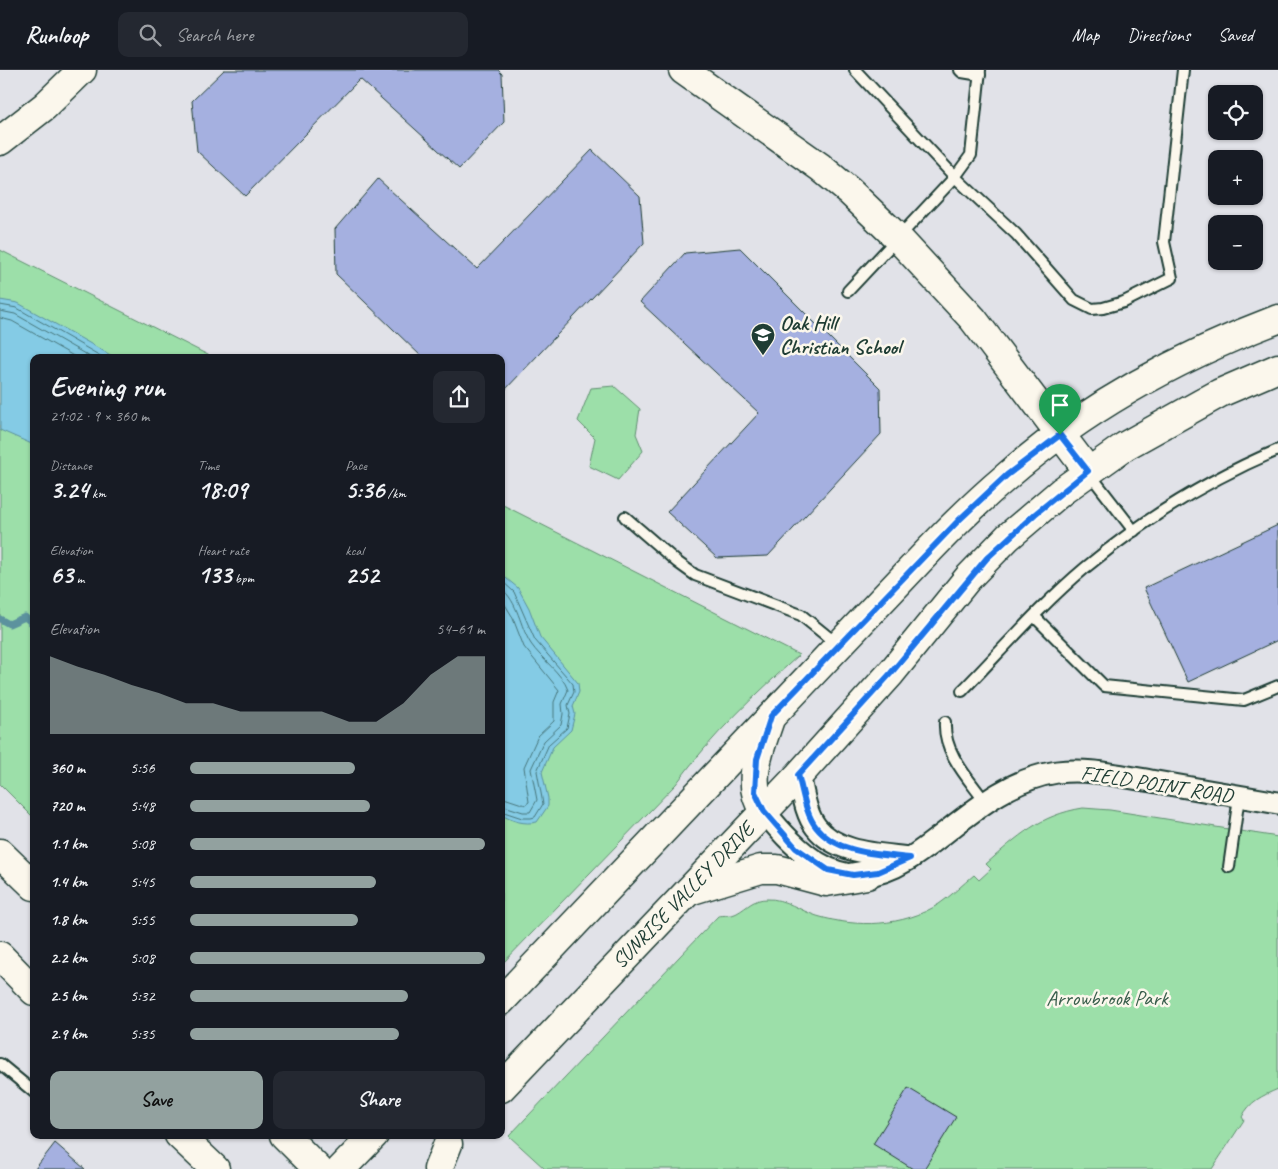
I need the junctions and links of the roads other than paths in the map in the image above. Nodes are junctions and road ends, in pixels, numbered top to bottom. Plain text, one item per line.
1 (82, 70) edge
2 (683, 70) edge
3 (855, 70) edge
4 (960, 70) edge
5 (1183, 70) edge
6 (980, 72) edge
7 (0, 141) edge
8 (955, 178) junction
9 (898, 238) junction
10 (848, 291) dead end
11 (1278, 319) edge
12 (1278, 368) edge
13 (1060, 435) junction
14 (1278, 450) edge
15 (1088, 471) junction
16 (625, 517) dead end
17 (1134, 531) junction
18 (1035, 617) junction
19 (838, 645) junction
20 (1278, 686) edge
21 (962, 691) dead end
22 (771, 716) junction
23 (945, 722) dead end
24 (798, 775) junction
25 (1239, 796) junction
26 (986, 803) junction
27 (1278, 803) edge
28 (764, 811) junction
29 (0, 853) edge
30 (910, 858) junction
31 (1229, 867) dead end
32 (867, 875) junction
33 (30, 882) edge
34 (685, 892) junction
35 (0, 956) edge
36 (30, 987) edge
37 (505, 997) edge
38 (0, 1064) edge
39 (505, 1084) edge
40 (30, 1089) edge
41 (183, 1139) edge
42 (288, 1139) edge
43 (370, 1139) edge
44 (452, 1139) edge
45 (215, 1169) edge
46 (318, 1169) edge
47 (341, 1169) edge
48 (423, 1169) edge
49 (438, 1169) edge

1 - 7 main road
2 - 9 main road
3 - 8 lane
4 - 6 lane
5 - 8 lane
6 - 8 lane
8 - 9 lane
9 - 10 lane
9 - 13 main road
11 - 13 main road
12 - 15 main road, SUNRISE VALLEY DRIVE
13 - 15 main road
13 - 19 main road
14 - 17 lane
15 - 17 lane
15 - 24 main road, SUNRISE VALLEY DRIVE
16 - 19 lane
17 - 18 lane
18 - 20 lane
18 - 21 lane
19 - 22 main road
22 - 28 main road
22 - 37 main road
23 - 26 lane
24 - 28 main road, SUNRISE VALLEY DRIVE
24 - 30 street
25 - 26 street, FIELD POINT ROAD
25 - 27 street, FIELD POINT ROAD
25 - 31 lane
26 - 30 street, FIELD POINT ROAD
28 - 32 street, FIELD POINT ROAD
28 - 34 main road, SUNRISE VALLEY DRIVE
29 - 33 main road
30 - 32 street, FIELD POINT ROAD
32 - 34 main road
34 - 39 main road, SUNRISE VALLEY DRIVE
35 - 36 main road
38 - 40 lane
41 - 45 main road
42 - 46 main road
43 - 47 main road
44 - 48 main road
44 - 49 main road

